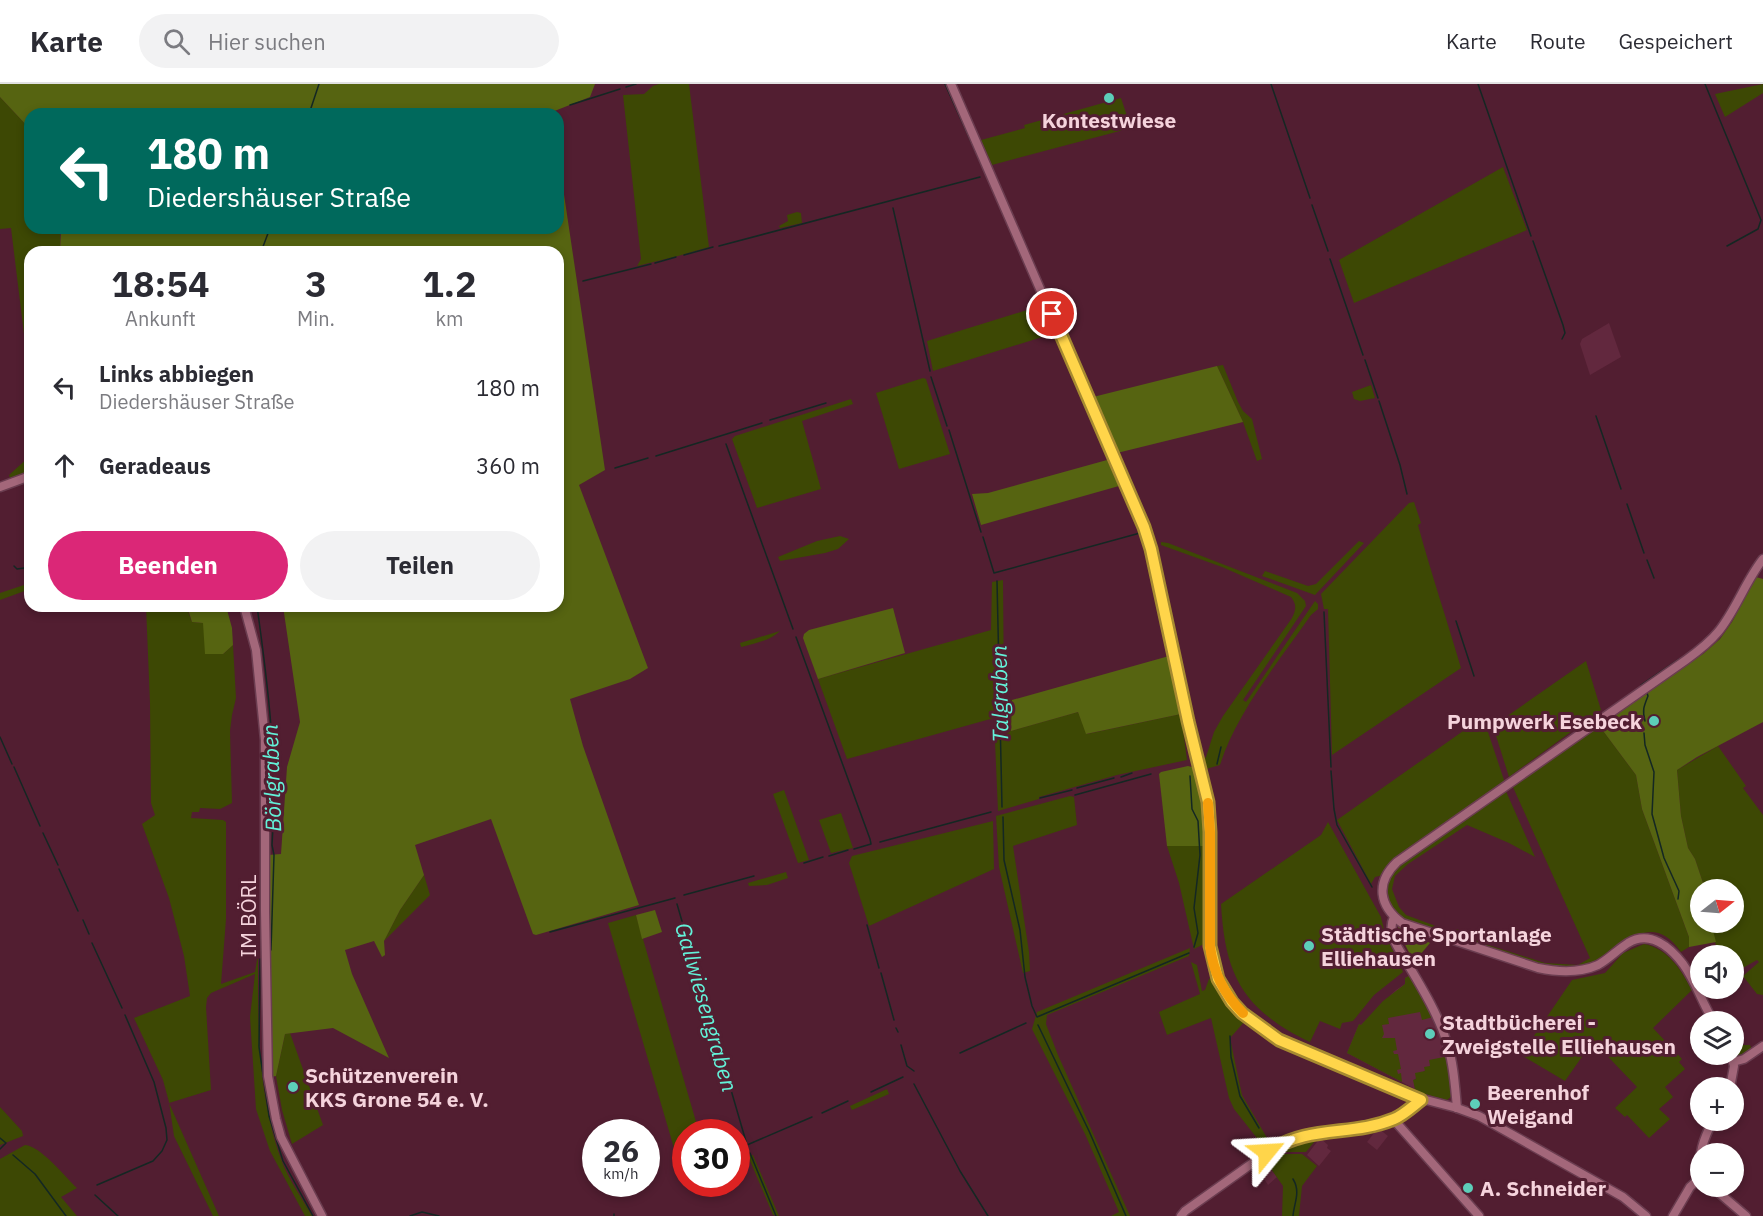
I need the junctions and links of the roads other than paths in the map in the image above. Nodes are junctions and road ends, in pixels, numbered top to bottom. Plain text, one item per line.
1 (951, 84) edge
2 (24, 478) edge
3 (0, 487) edge
4 (1763, 559) edge
5 (246, 612) edge
6 (1394, 917) junction
7 (1708, 1011) edge
8 (1763, 1046) edge
9 (1744, 1059) edge
10 (1421, 1100) junction
11 (1457, 1108) junction
12 (1394, 1120) junction
13 (1690, 1187) edge
14 (1724, 1197) edge
15 (322, 1216) edge
16 (1181, 1216) edge
17 (1479, 1216) edge
18 (1646, 1216) edge
19 (1673, 1216) edge
20 (1746, 1216) edge

1 - 10 street
2 - 3 street
4 - 6 street
5 - 15 street, IM BÖRL
6 - 7 street
6 - 11 street
8 - 9 street
10 - 11 street
10 - 12 street
11 - 18 street
12 - 16 street
12 - 17 street
13 - 19 street
14 - 20 street

